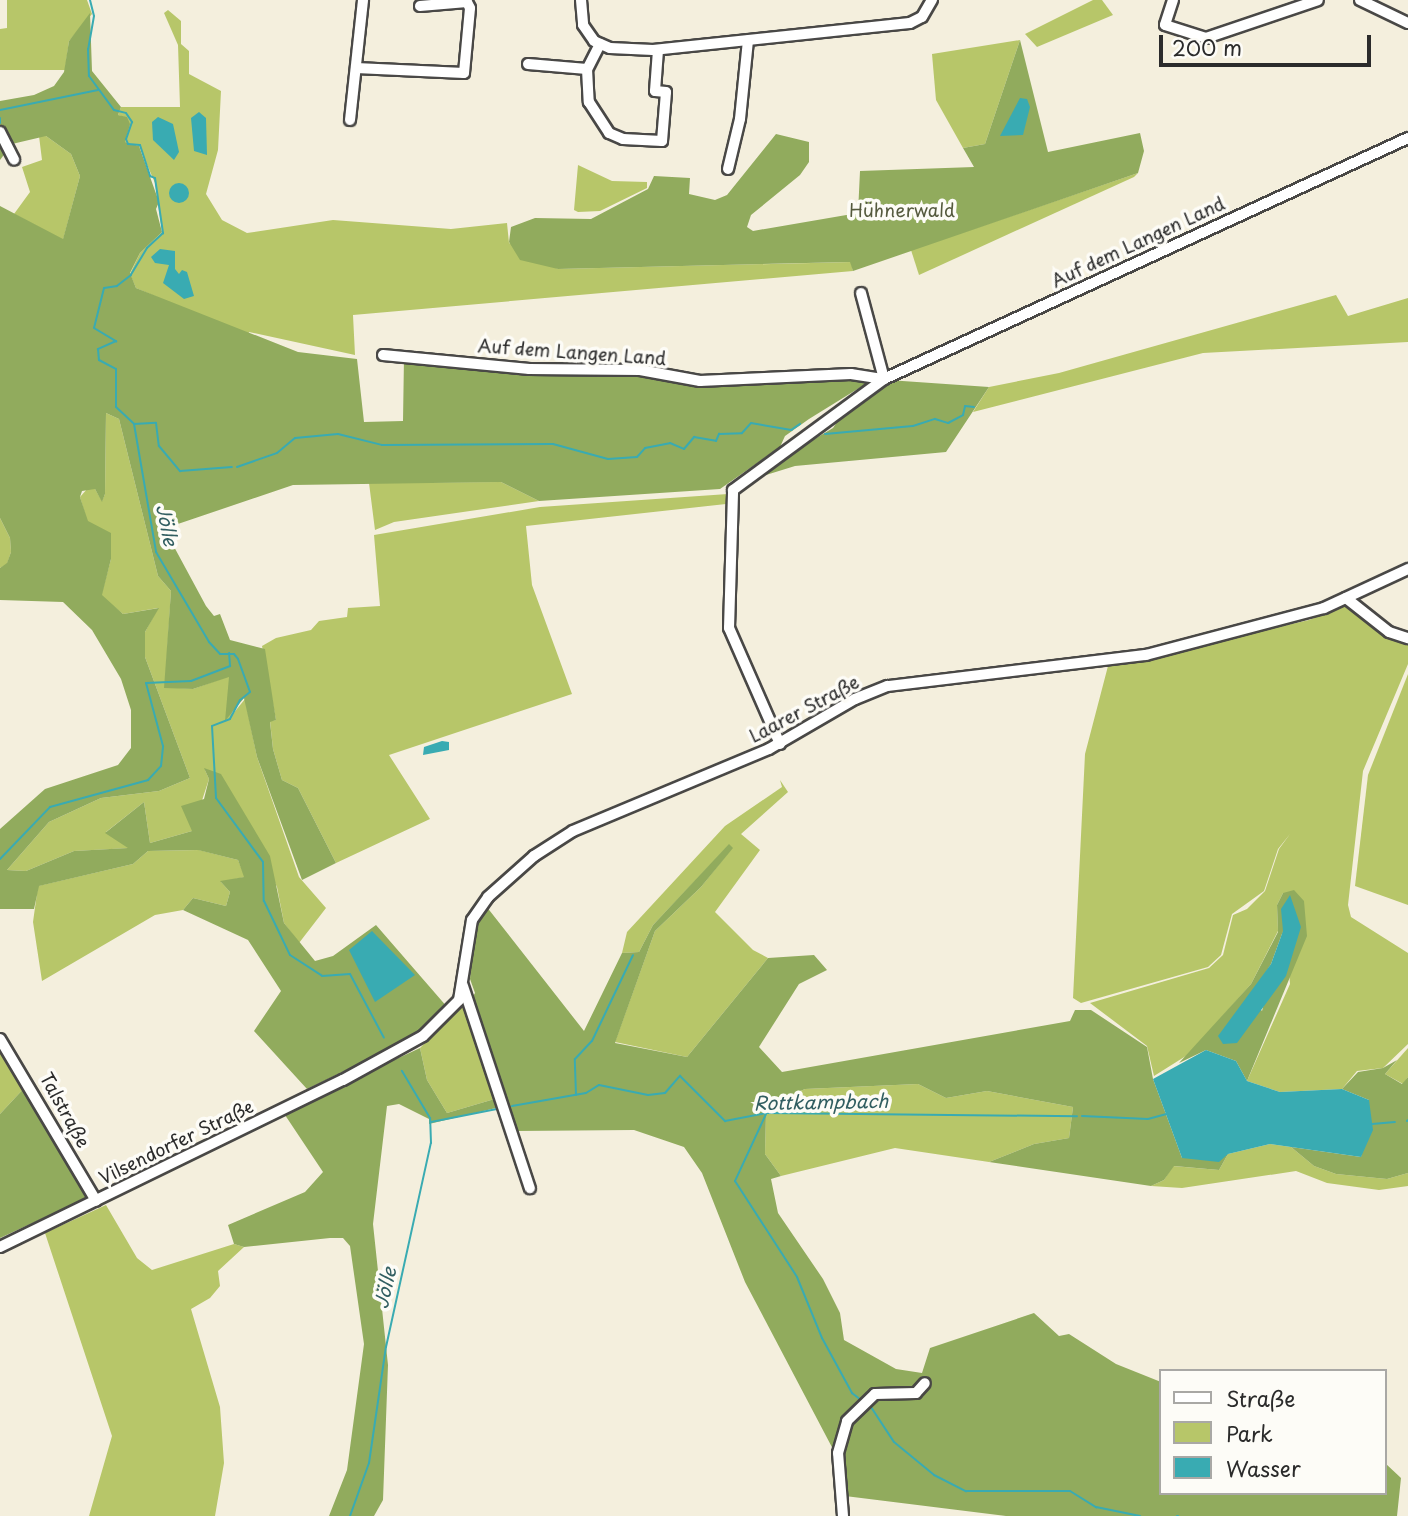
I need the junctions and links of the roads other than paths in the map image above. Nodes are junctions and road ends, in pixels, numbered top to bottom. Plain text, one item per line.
1 (363, 0) edge
2 (581, 0) edge
3 (932, 0) edge
4 (1172, 0) edge
5 (1318, 0) edge
6 (1360, 0) edge
7 (467, 1) edge
8 (420, 6) dead end
9 (1408, 23) edge
10 (748, 40) junction
11 (600, 44) junction
12 (658, 50) junction
13 (527, 64) dead end
14 (356, 68) junction
15 (587, 69) junction
16 (350, 120) dead end
17 (0, 132) edge
18 (1408, 138) edge
19 (14, 160) dead end
20 (728, 169) dead end
21 (861, 293) dead end
22 (383, 355) dead end
23 (884, 379) junction
24 (1408, 569) edge
25 (1346, 598) junction
26 (1408, 638) edge
27 (780, 744) junction
28 (463, 986) junction
29 (0, 1039) edge
30 (368, 1067) joint
31 (530, 1188) dead end
32 (96, 1201) junction
33 (0, 1247) edge
34 (925, 1383) dead end
35 (843, 1516) edge

1 - 14 street
2 - 11 street
3 - 10 street
4 - 5 street
6 - 9 street
7 - 8 street
7 - 14 street
10 - 12 street
10 - 20 street
11 - 12 street
11 - 15 street
12 - 15 street
13 - 15 street
14 - 16 street
17 - 19 street
18 - 23 street, Auf dem Langen Land
21 - 23 street
22 - 23 street, Auf dem Langen Land
23 - 27 street, Auf dem Langen Land
24 - 25 street, Laarer Straße
25 - 26 street
25 - 27 street, Laarer Straße
27 - 28 street, Laarer Straße
28 - 30 street, Laarer Straße
28 - 31 street
29 - 32 street, Talstraße
30 - 32 street, Vilsendorfer Straße
32 - 33 street, Vilsendorfer Straße
34 - 35 street

